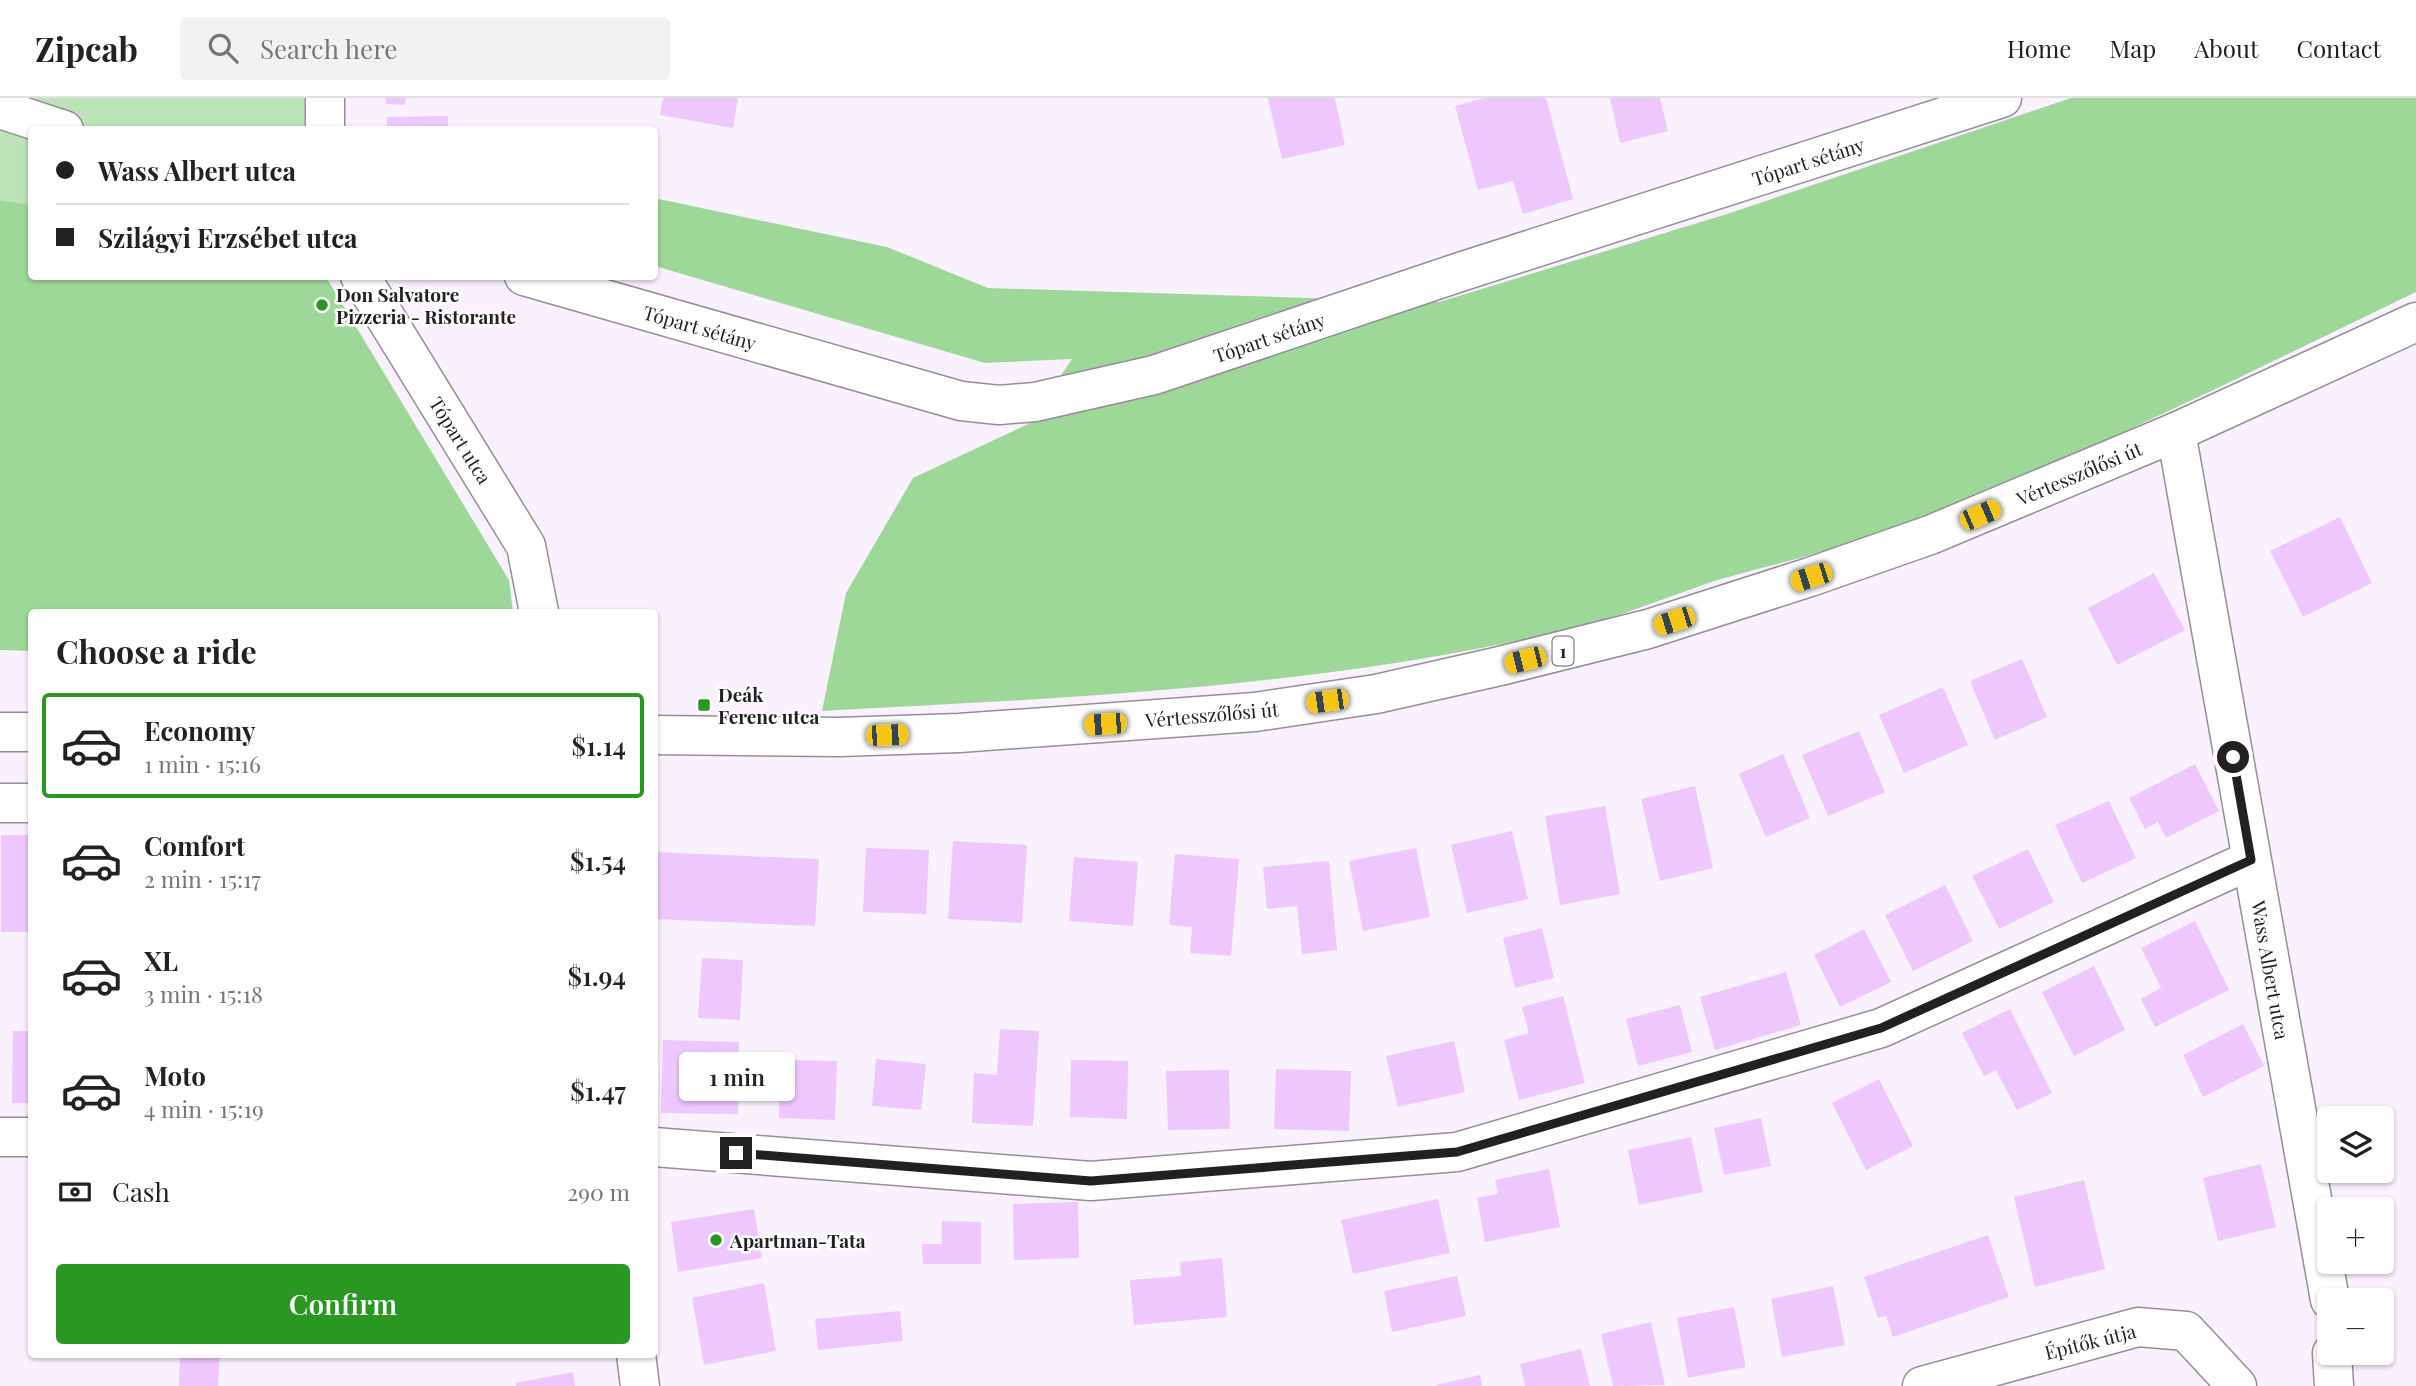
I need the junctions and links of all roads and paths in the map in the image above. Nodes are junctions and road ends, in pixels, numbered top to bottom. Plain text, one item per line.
1 (325, 98) edge
2 (2002, 98) edge
3 (0, 109) edge
4 (52, 126) edge
5 (325, 126) edge
6 (362, 280) edge
7 (538, 280) edge
8 (2416, 322) edge
9 (2176, 432) junction
10 (538, 609) edge
11 (0, 732) edge
12 (28, 732) edge
13 (658, 735) edge
14 (0, 803) edge
15 (28, 803) edge
16 (2251, 860) junction
17 (0, 1137) edge
18 (28, 1137) edge
19 (658, 1147) edge
20 (2328, 1288) edge
21 (636, 1358) edge
22 (2332, 1365) edge
23 (640, 1386) edge
24 (1922, 1386) edge
25 (2237, 1386) edge
26 (2333, 1386) edge

1 - 5 street
2 - 7 street, Tópart sétány
3 - 4 street
6 - 10 street, Tópart utca
8 - 9 street, Vértesszőlősi út / 1
9 - 13 street, Vértesszőlősi út / 1
9 - 16 street, Wass Albert utca
11 - 12 street
14 - 15 street
16 - 19 street
16 - 20 street, Wass Albert utca
17 - 18 street
21 - 23 street
22 - 26 street
24 - 25 street, Építők útja

